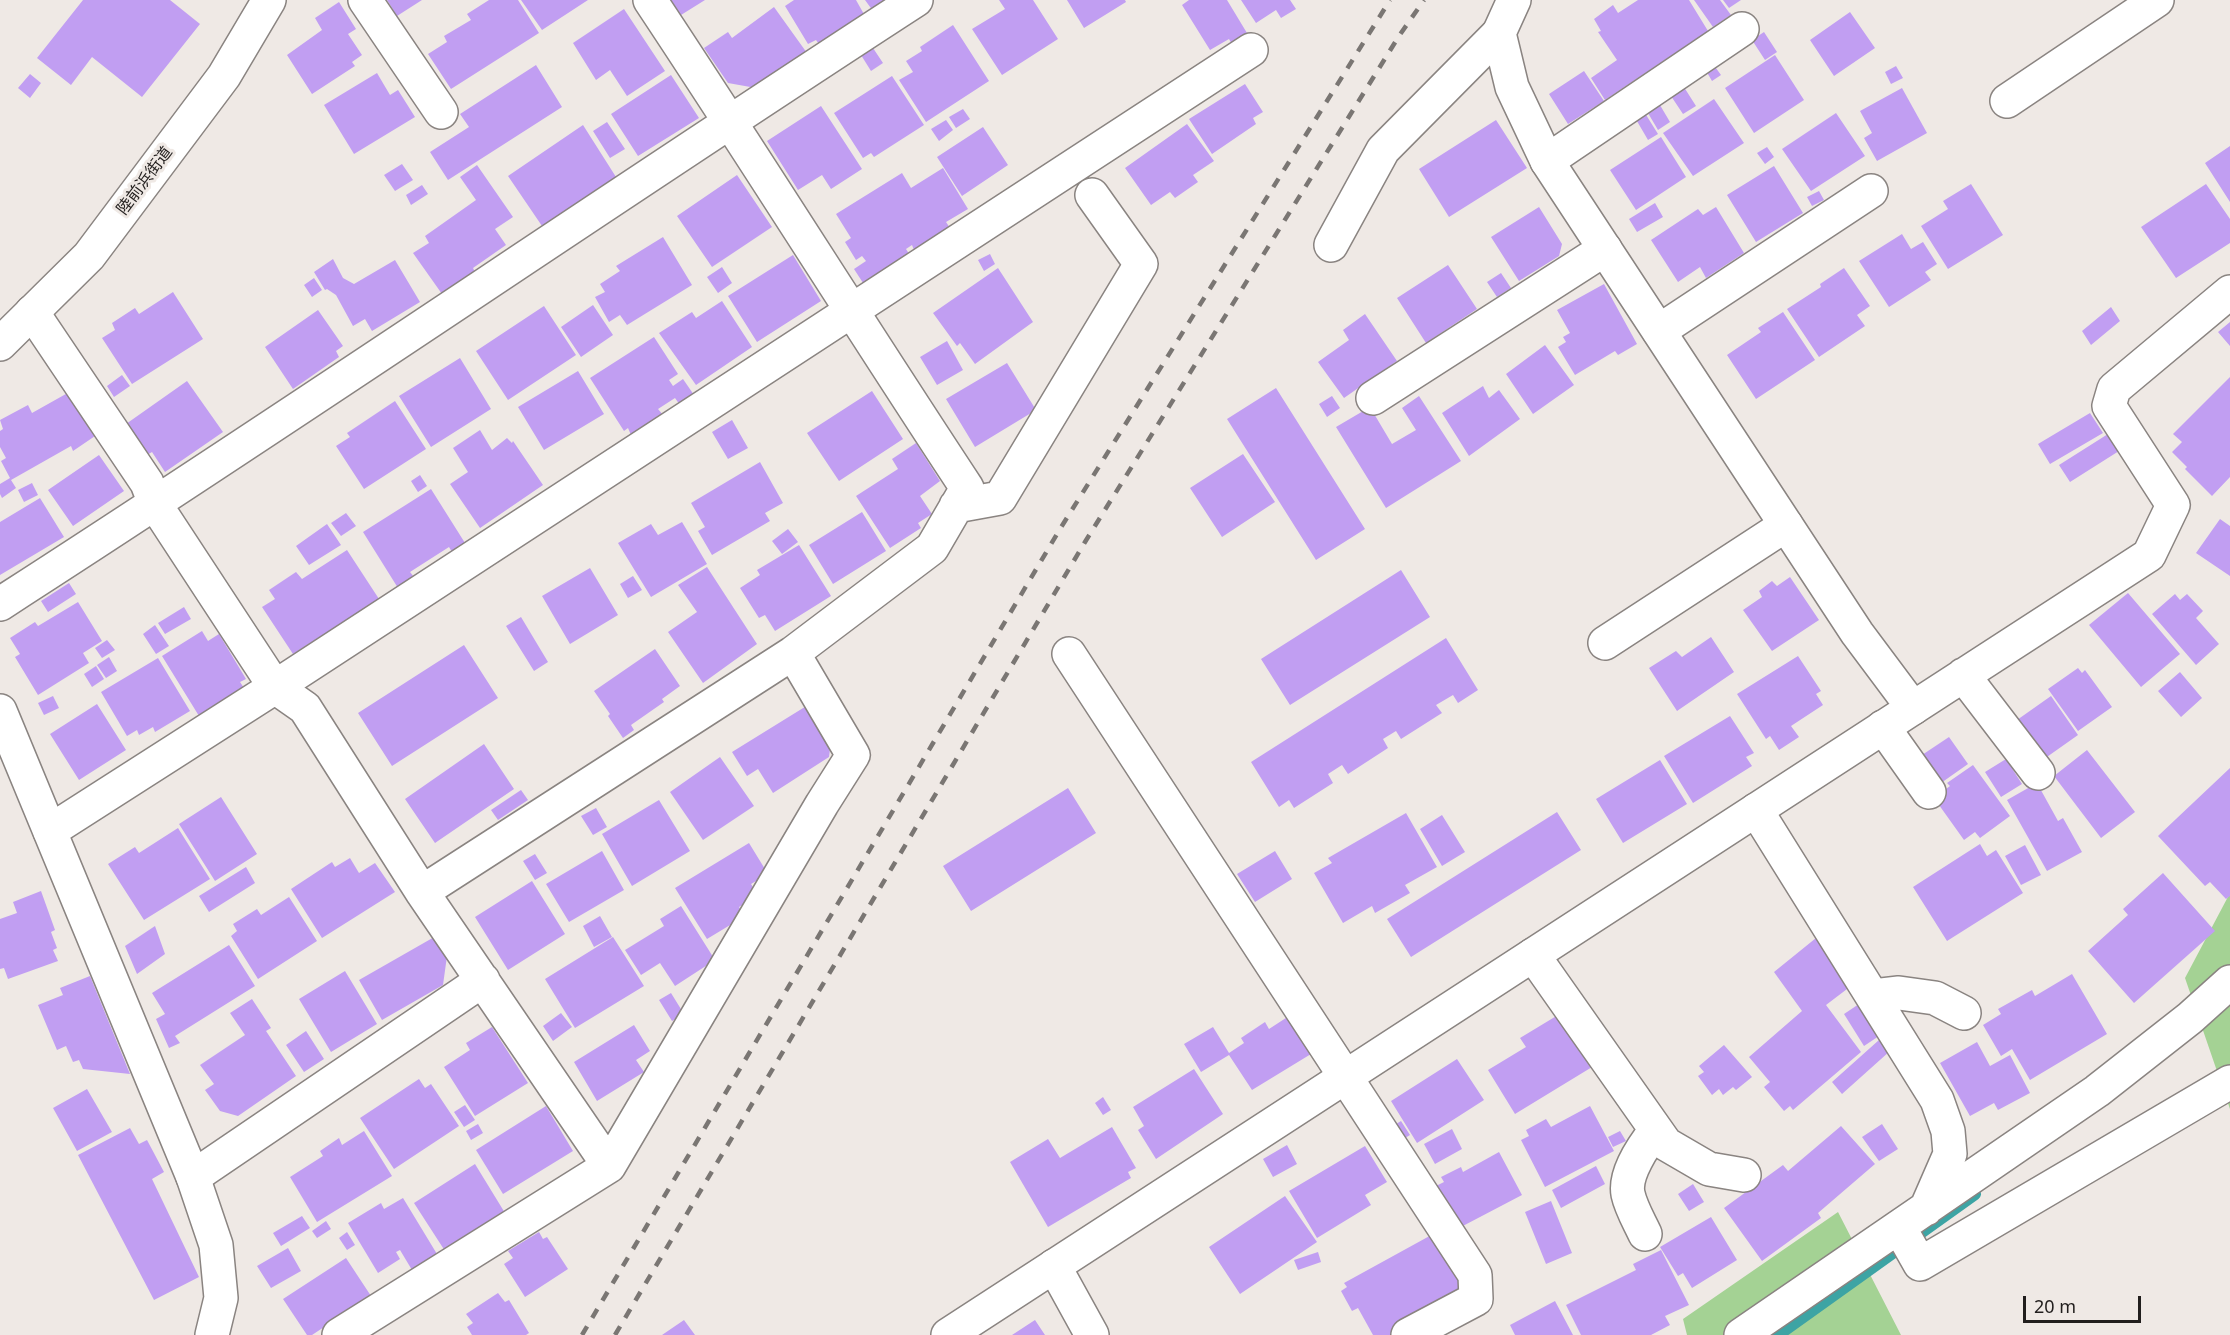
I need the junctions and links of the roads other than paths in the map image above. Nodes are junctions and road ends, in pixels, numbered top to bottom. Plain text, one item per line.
1 (269, 0) edge
2 (365, 0) edge
3 (650, 0) edge
4 (916, 0) edge
5 (1514, 0) edge
6 (2157, 0) edge
7 (1742, 29) dead end
8 (1499, 33) junction
9 (1251, 50) dead end
10 (2007, 101) dead end
11 (441, 112) dead end
12 (730, 121) junction
13 (1546, 161) junction
14 (1871, 191) dead end
15 (1092, 195) dead end
16 (1331, 245) dead end
17 (1605, 249) junction
18 (2230, 292) edge
19 (850, 311) junction
20 (32, 312) junction
21 (1659, 331) junction
22 (0, 344) edge
23 (1374, 398) dead end
24 (154, 504) junction
25 (956, 506) junction
26 (1786, 525) junction
27 (0, 604) edge
28 (1605, 643) dead end
29 (794, 653) junction
30 (1069, 654) dead end
31 (1963, 675) junction
32 (276, 687) junction
33 (1913, 708) junction
34 (0, 711) edge
35 (1883, 727) junction
36 (2038, 773) dead end
37 (1929, 792) dead end
38 (1755, 810) junction
39 (50, 831) junction
40 (422, 892) junction
41 (1533, 954) junction
42 (483, 980) junction
43 (2230, 982) edge
44 (1873, 996) junction
45 (1964, 1013) dead end
46 (1345, 1076) junction
47 (2230, 1082) edge
48 (1656, 1130) junction
49 (609, 1166) junction
50 (1744, 1174) dead end
51 (193, 1177) junction
52 (1926, 1209) junction
53 (1899, 1227) junction
54 (1645, 1234) dead end
55 (1054, 1266) junction
56 (212, 1335) edge
57 (339, 1335) edge
58 (948, 1335) edge
59 (1092, 1335) edge
60 (1408, 1335) edge
61 (1741, 1335) edge

1 - 20 street, 陸前浜街道
2 - 11 street
3 - 12 street
4 - 12 street
5 - 8 street
6 - 10 street
7 - 13 street
8 - 13 street
8 - 16 street
9 - 19 street
12 - 19 street
12 - 24 street
13 - 17 street
14 - 21 street
15 - 25 street
17 - 21 street
17 - 23 street
18 - 31 street
19 - 25 street
19 - 32 street
20 - 22 street, 陸前浜街道
20 - 24 street
21 - 26 street
24 - 27 street
24 - 32 street
25 - 29 street
26 - 28 street
26 - 33 street
29 - 40 street
29 - 49 street
30 - 46 street
31 - 33 street
31 - 36 street
32 - 39 street
32 - 40 street
33 - 35 street
34 - 39 street
35 - 37 street
35 - 38 street
38 - 41 street
38 - 44 street
39 - 51 street
40 - 42 street
41 - 46 street
41 - 48 street
42 - 49 street
42 - 51 street
43 - 52 street
44 - 45 street
44 - 52 street
46 - 55 street
46 - 60 street
47 - 53 street
48 - 50 street
48 - 54 street
49 - 57 street
51 - 56 street
52 - 53 street
53 - 61 street
55 - 58 street
55 - 59 street

